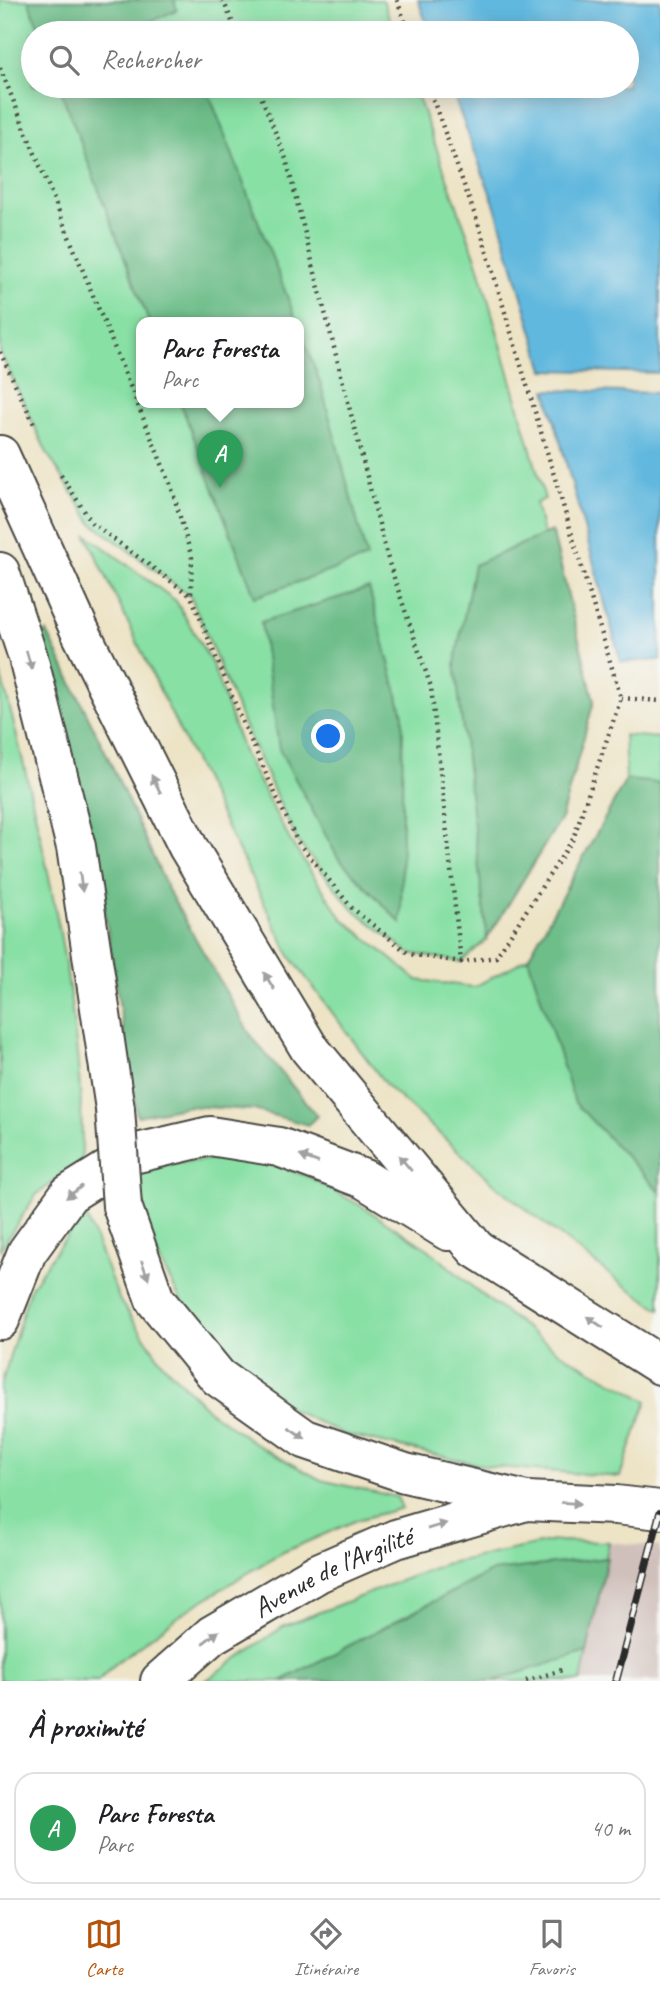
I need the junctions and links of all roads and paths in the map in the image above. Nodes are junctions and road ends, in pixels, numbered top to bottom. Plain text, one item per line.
1 (223, 0) edge
2 (397, 0) edge
3 (232, 21) edge
4 (405, 21) edge
5 (0, 68) edge
6 (262, 98) edge
7 (432, 98) edge
8 (0, 352) edge
9 (136, 400) edge
10 (139, 408) edge
11 (35, 428) dead end
12 (0, 455) edge
13 (54, 465) dead end
14 (0, 572) edge
15 (191, 596) junction
16 (621, 698) junction
17 (660, 701) edge
18 (461, 962) junction
19 (476, 1249) junction
20 (0, 1320) edge
21 (656, 1362) edge
22 (526, 1501) junction
23 (660, 1510) edge
24 (562, 1670) dead end
25 (160, 1681) edge
26 (526, 1681) edge

1 - 3 path
2 - 4 path
5 - 9 path
6 - 18 path
7 - 16 path
8 - 11 path
10 - 15 path
19 -> 12 main road
13 - 15 path
14 -> 22 main road, bridge
15 - 18 path
16 - 17 path
16 - 18 path
19 -> 20 main road
21 -> 19 main road
22 -> 23 main road
25 -> 22 main road, Avenue de l'Argilité
24 - 26 path

